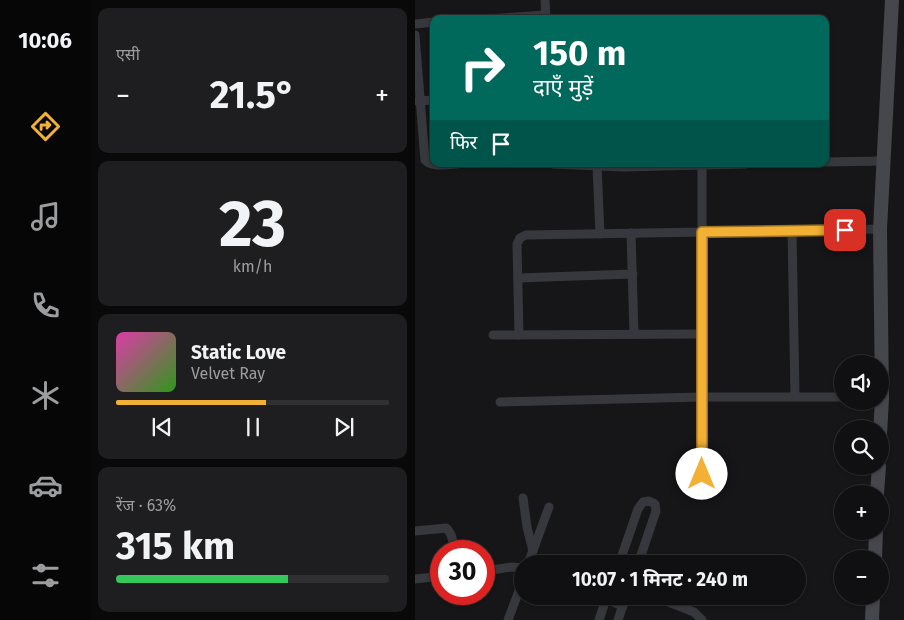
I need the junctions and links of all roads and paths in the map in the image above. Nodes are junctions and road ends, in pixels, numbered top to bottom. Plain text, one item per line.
1 (545, 0) edge
2 (892, 0) edge
3 (546, 15) edge
4 (430, 22) edge
5 (415, 24) edge
6 (415, 37) edge
7 (418, 101) edge
8 (884, 161) junction
9 (829, 162) edge
10 (430, 164) edge
11 (597, 167) edge
12 (702, 167) edge
13 (880, 229) junction
14 (792, 230) junction
15 (702, 232) junction
16 (631, 233) junction
17 (600, 234) junction
18 (633, 274) junction
19 (518, 278) junction
20 (519, 334) junction
21 (634, 334) junction
22 (702, 334) junction
23 (493, 335) dead end
24 (881, 355) edge
25 (795, 396) junction
26 (702, 397) junction
27 (834, 397) edge
28 (500, 402) dead end
29 (702, 493) dead end
30 (523, 498) dead end
31 (549, 507) dead end
32 (415, 531) edge
33 (451, 540) edge
34 (533, 551) junction
35 (531, 555) edge
36 (622, 555) edge
37 (641, 555) edge
38 (514, 567) edge
39 (495, 569) edge
40 (430, 577) edge
41 (415, 579) edge
42 (514, 604) edge
43 (602, 605) edge
44 (676, 605) edge
45 (873, 605) edge
46 (623, 606) edge
47 (508, 620) edge
48 (599, 620) edge
49 (618, 620) edge
50 (702, 620) edge
51 (872, 620) edge

1 - 3 street
2 - 8 street
4 - 5 street
6 - 7 street
7 - 10 street
8 - 9 street
8 - 13 street
11 - 17 street
12 - 15 street
13 - 14 street
13 - 24 street
14 - 15 street
14 - 25 street
15 - 16 street
15 - 22 street
16 - 17 street
16 - 18 street
17 - 19 street
18 - 19 street
18 - 21 street
19 - 20 street
20 - 21 street
20 - 23 street
21 - 22 street
22 - 26 street
25 - 26 street
25 - 27 street
26 - 28 street
26 - 29 street
30 - 34 street
31 - 34 street
32 - 33 street
34 - 35 street
36 - 37 street
38 - 39 street
40 - 41 street
42 - 47 street
43 - 48 street
44 - 50 street
45 - 51 street
46 - 49 street

